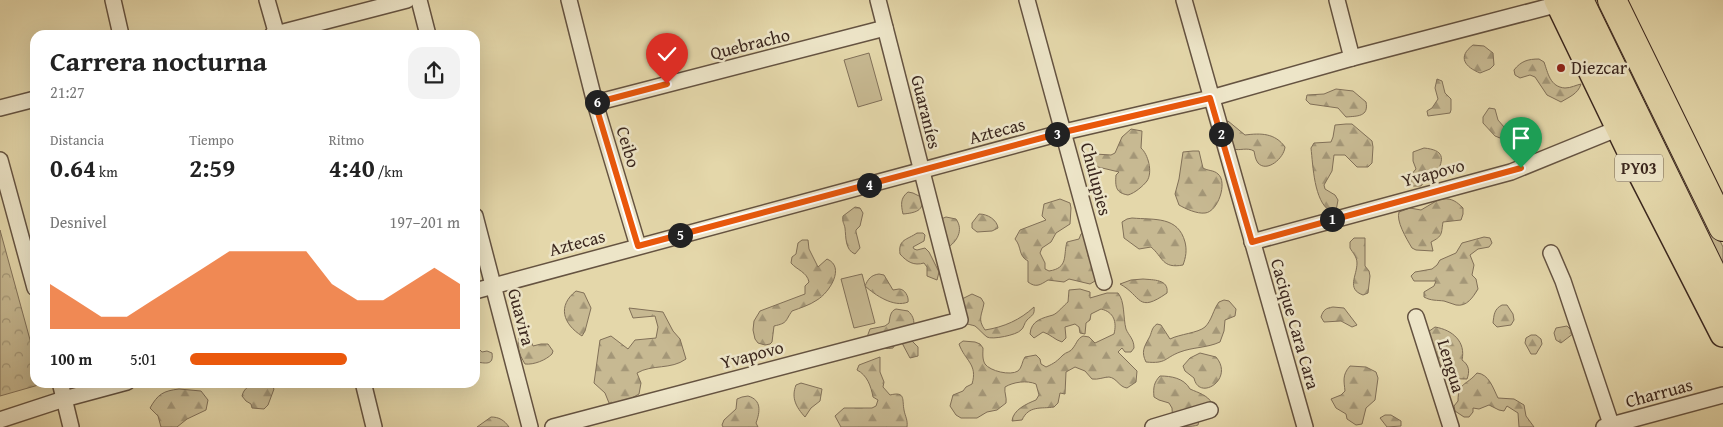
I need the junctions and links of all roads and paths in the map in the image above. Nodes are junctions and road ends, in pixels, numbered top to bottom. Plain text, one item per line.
1 (113, 0) edge
2 (267, 0) edge
3 (407, 0) edge
4 (419, 0) edge
5 (570, 0) edge
6 (878, 0) edge
7 (1027, 0) edge
8 (1184, 0) edge
9 (1337, 0) edge
10 (1612, 0) edge
11 (1565, 1) edge
12 (885, 28) junction
13 (120, 30) edge
14 (274, 30) edge
15 (294, 30) edge
16 (427, 30) edge
17 (1352, 58) junction
18 (1210, 98) junction
19 (30, 100) edge
20 (595, 103) junction
21 (0, 108) edge
22 (1619, 128) junction
23 (1064, 132) junction
24 (0, 160) edge
25 (1691, 160) junction
26 (922, 170) junction
27 (1723, 198) edge
28 (1723, 227) edge
29 (480, 235) edge
30 (1252, 242) junction
31 (29, 245) edge
32 (638, 246) junction
33 (1551, 253) dead end
34 (1104, 282) dead end
35 (493, 286) junction
36 (480, 290) edge
37 (1416, 317) dead end
38 (1721, 317) edge
39 (960, 320) joint
40 (61, 388) edge
41 (105, 388) edge
42 (364, 388) edge
43 (1723, 394) edge
44 (64, 399) junction
45 (1210, 410) dead end
46 (0, 420) edge
47 (1609, 426) edge
48 (70, 427) edge
49 (374, 427) edge
50 (530, 427) edge
51 (553, 427) edge
52 (1153, 427) edge
53 (1305, 427) edge
54 (1451, 427) edge

1 - 13 street
2 - 14 street
3 - 15 street
4 - 16 street
5 - 20 street, Ceibo
6 - 12 street, Guaraníes
7 - 23 street, Chulupies
8 - 18 street, Cacique Cara Cara
9 - 17 street
10 - 25 highway, PY03
11 - 17 street, Aztecas
11 - 22 main road, PY03
11 - 38 highway, PY03
12 - 20 street, Quebracho
12 - 26 street, Guaraníes
17 - 18 street, Aztecas
18 - 23 street, Aztecas
18 - 30 street, Cacique Cara Cara
19 - 21 street
20 - 32 street, Ceibo
22 - 30 street, Yvapovo
22 - 38 main road, PY03
23 - 26 street, Aztecas
23 - 34 street, Chulupies
24 - 31 street
25 - 27 main road, PY03
25 - 28 highway, PY03
26 - 32 street, Aztecas
26 - 39 street, Guaraníes
29 - 35 street, Guavira
30 - 53 street, Cacique Cara Cara
32 - 35 street, Aztecas
33 - 47 street
35 - 36 street, Aztecas
35 - 50 street, Guavira
37 - 54 street, Lengua
39 - 51 street, Yvapovo
40 - 44 street
41 - 44 street
42 - 49 street
43 - 47 street, Charruas
44 - 46 street
44 - 48 street
45 - 52 street

